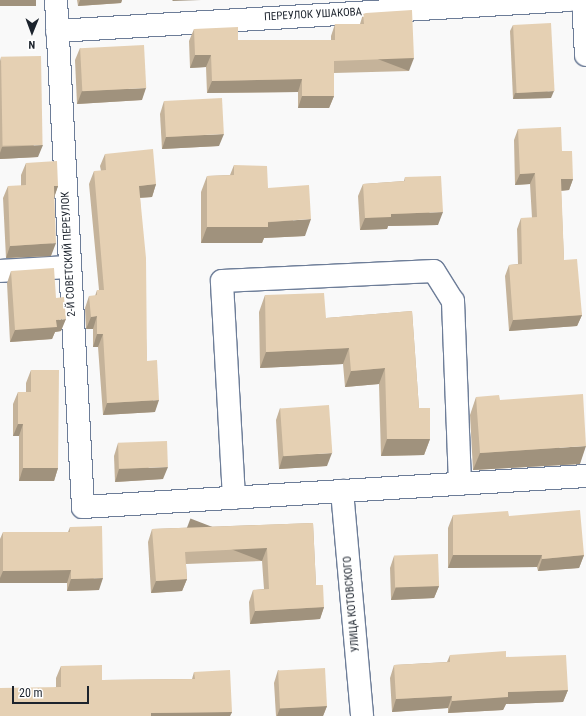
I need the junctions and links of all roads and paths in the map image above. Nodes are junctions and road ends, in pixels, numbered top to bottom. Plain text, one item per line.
1 (56, 0) edge
2 (569, 0) edge
3 (583, 0) edge
4 (57, 31) junction
5 (586, 55) edge
6 (70, 267) junction
7 (0, 271) edge
8 (586, 476) edge
9 (460, 484) junction
10 (342, 491) junction
11 (234, 498) junction
12 (362, 716) edge

1 - 4 street, 2-Й СОВЕТСКИЙ ПЕРЕУЛОК
2 - 4 street, ПЕРЕУЛОК УШАКОВА
3 - 5 street
4 - 6 street, 2-Й СОВЕТСКИЙ ПЕРЕУЛОК
6 - 7 street
6 - 11 street, 2-Й СОВЕТСКИЙ ПЕРЕУЛОК
8 - 9 street
9 - 10 street
9 - 11 street
10 - 11 street
10 - 12 street, УЛИЦА КОТОВСКОГО

